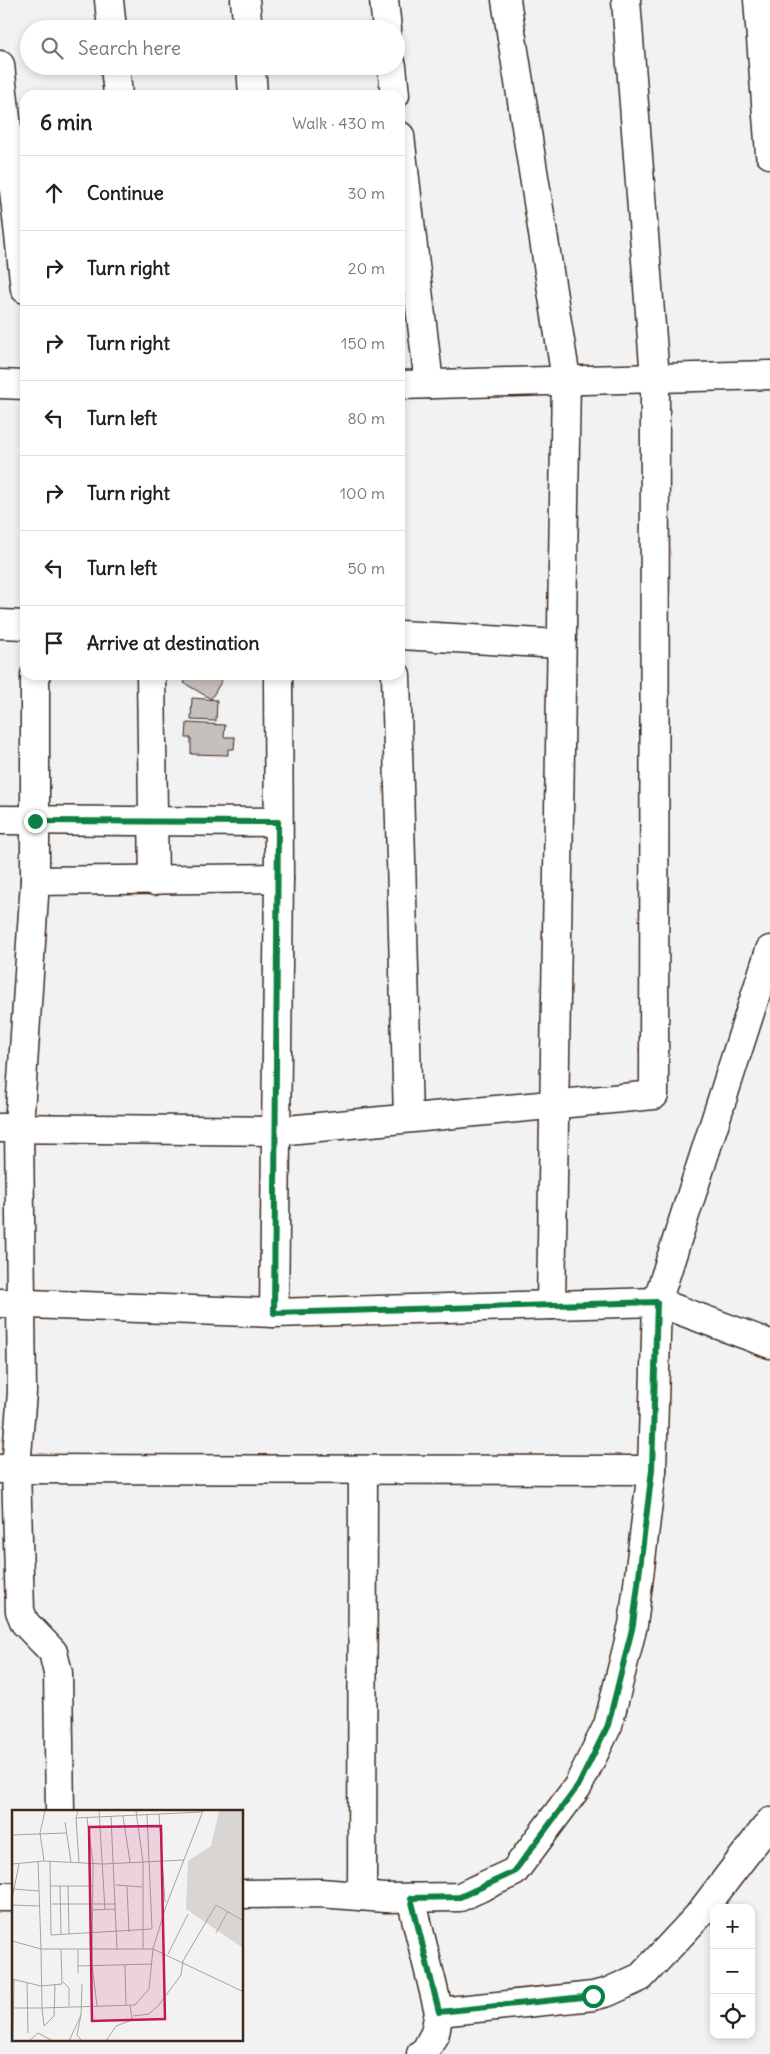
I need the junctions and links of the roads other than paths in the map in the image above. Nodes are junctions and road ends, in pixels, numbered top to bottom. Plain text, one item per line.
1 (109, 0) edge
2 (245, 0) edge
3 (384, 0) edge
4 (506, 0) edge
5 (626, 0) edge
6 (758, 0) edge
7 (111, 20) edge
8 (247, 20) edge
9 (387, 20) edge
10 (0, 65) edge
11 (117, 75) edge
12 (251, 75) edge
13 (393, 75) edge
14 (118, 90) edge
15 (252, 90) edge
16 (394, 90) edge
17 (770, 154) edge
18 (405, 179) edge
19 (20, 245) edge
20 (770, 374) edge
21 (655, 378) junction
22 (566, 379) junction
23 (0, 384) edge
24 (429, 384) junction
25 (20, 385) edge
26 (405, 385) edge
27 (0, 624) edge
28 (20, 624) edge
29 (405, 635) edge
30 (560, 644) junction
31 (35, 680) edge
32 (151, 680) edge
33 (278, 680) edge
34 (396, 680) edge
35 (0, 820) edge
36 (35, 821) junction
37 (154, 821) junction
38 (278, 822) junction
39 (279, 878) junction
40 (154, 881) junction
41 (35, 882) junction
42 (770, 950) edge
43 (556, 1106) junction
44 (408, 1118) junction
45 (9, 1127) edge
46 (277, 1131) junction
47 (657, 1302) junction
48 (10, 1303) edge
49 (551, 1305) junction
50 (274, 1313) junction
51 (770, 1344) edge
52 (8, 1468) edge
53 (363, 1470) junction
54 (652, 1470) junction
55 (60, 1810) edge
56 (770, 1822) edge
57 (244, 1894) edge
58 (362, 1896) junction
59 (411, 1898) junction
60 (439, 2012) junction
61 (421, 2054) edge

1 - 7 street
2 - 8 street
3 - 9 street
4 - 22 street
5 - 21 street
6 - 17 street
10 - 19 street
11 - 14 street
12 - 15 street
13 - 16 street
18 - 24 street
20 - 21 street
21 - 22 street
21 - 43 street
22 - 24 street
22 - 30 street
23 - 25 street
24 - 26 street
27 - 28 street
29 - 30 street
30 - 43 street
31 - 36 street
32 - 37 street
33 - 38 street
34 - 44 street
35 - 36 street
36 - 37 street
36 - 41 street
37 - 38 street
37 - 40 street
38 - 39 street
39 - 40 street
39 - 46 street
40 - 41 street
41 - 45 street
42 - 47 street
43 - 44 street
43 - 49 street
44 - 46 street
45 - 46 street
45 - 48 street
46 - 50 street
47 - 49 street
47 - 51 street
47 - 54 street
48 - 50 street
48 - 52 street
49 - 50 street
52 - 53 street
52 - 55 street
53 - 54 street
53 - 58 street
54 - 59 street
56 - 60 street
57 - 58 street
58 - 59 street
59 - 60 street
60 - 61 street

